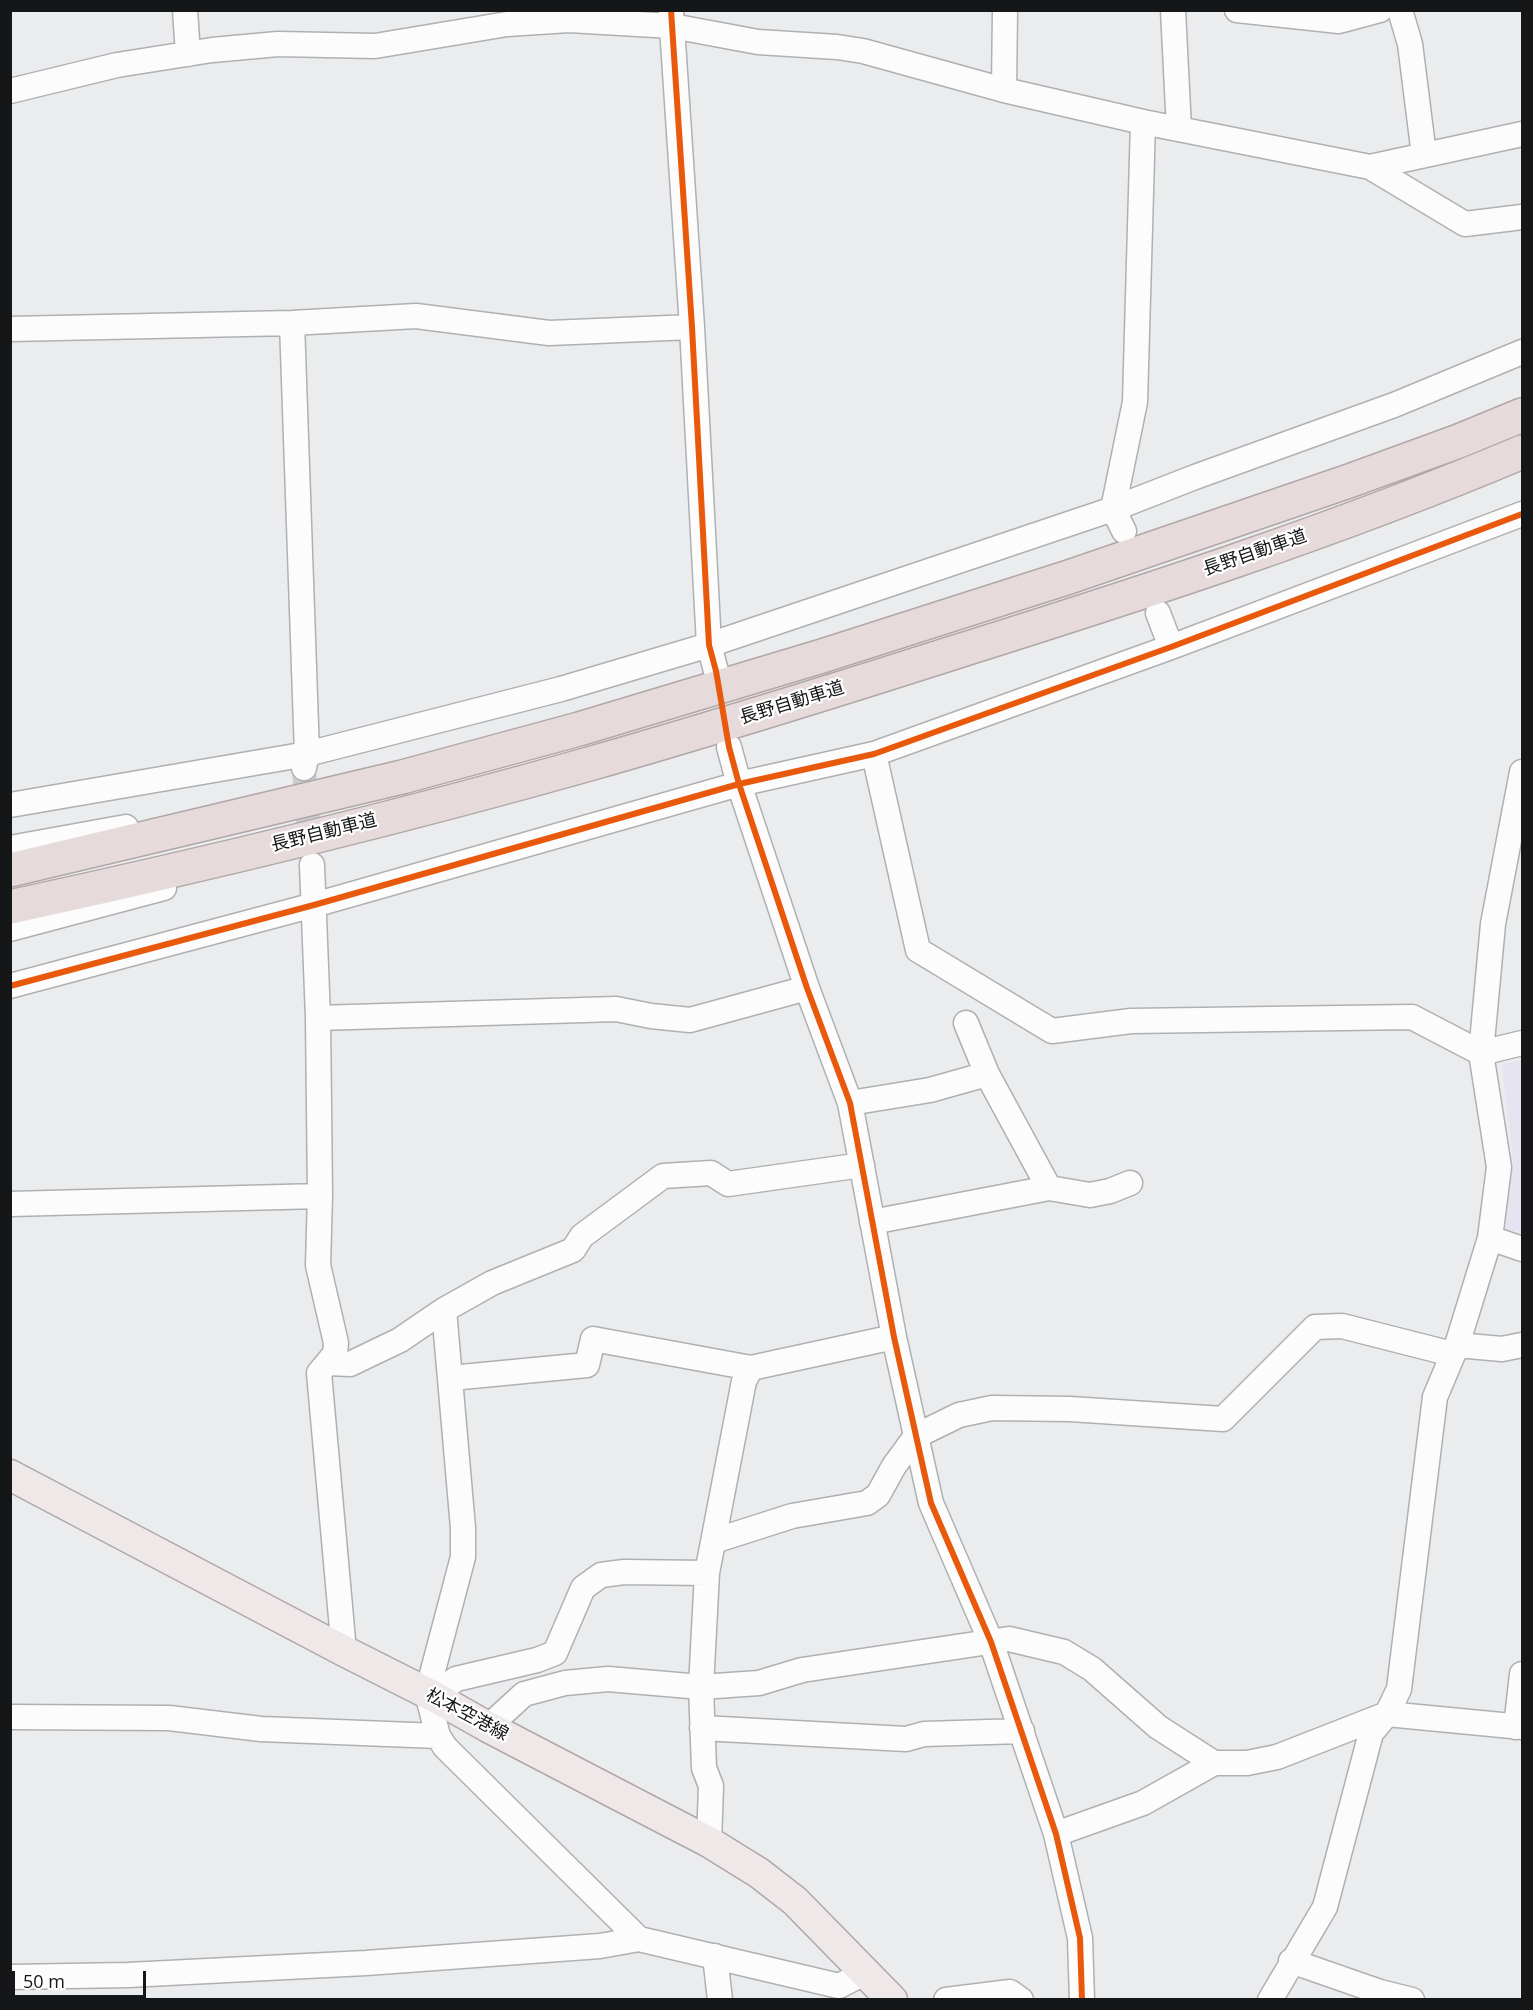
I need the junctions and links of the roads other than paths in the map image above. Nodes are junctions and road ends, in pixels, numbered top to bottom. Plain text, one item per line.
1 (185, 10) edge
2 (1005, 10) edge
3 (1173, 10) edge
4 (1237, 10) edge
5 (1380, 10) edge
6 (1400, 10) edge
7 (671, 18) edge
8 (188, 54) junction
9 (1004, 90) junction
10 (10, 91) edge
11 (1143, 122) junction
12 (1179, 129) junction
13 (1522, 134) edge
14 (1424, 155) junction
15 (1370, 168) junction
16 (1522, 217) edge
17 (292, 322) junction
18 (692, 327) junction
19 (10, 329) edge
20 (1522, 352) edge
21 (1522, 415) edge
22 (1522, 452) edge
23 (1113, 509) junction
24 (1522, 514) edge
25 (1124, 531) dead end
26 (1158, 613) dead end
27 (709, 645) junction
28 (1171, 647) junction
29 (716, 670) dead end
30 (729, 747) dead end
31 (874, 754) junction
32 (305, 762) junction
33 (1522, 772) edge
34 (402, 777) junction
35 (739, 784) junction
36 (10, 805) edge
37 (363, 824) junction
38 (10, 848) edge
39 (312, 865) tunnel mouth
40 (10, 870) edge
41 (314, 905) junction
42 (10, 908) edge
43 (10, 929) edge
44 (10, 986) edge
45 (807, 988) junction
46 (318, 1018) junction
47 (966, 1023) dead end
48 (1522, 1043) edge
49 (1481, 1053) junction
50 (987, 1074) junction
51 (850, 1103) junction
52 (862, 1165) junction
53 (1130, 1183) dead end
54 (1049, 1188) junction
55 (320, 1196) junction
56 (10, 1204) edge
57 (872, 1221) junction
58 (1490, 1238) junction
59 (1522, 1249) edge
60 (444, 1310) junction
61 (894, 1338) junction
62 (1522, 1345) edge
63 (1454, 1350) junction
64 (329, 1363) junction
65 (751, 1368) junction
66 (451, 1377) junction
67 (916, 1436) junction
68 (10, 1475) edge
69 (714, 1541) junction
70 (707, 1573) junction
71 (991, 1642) junction
72 (344, 1651) junction
73 (1522, 1674) edge
74 (701, 1687) junction
75 (430, 1694) junction
76 (1387, 1714) junction
77 (10, 1717) edge
78 (488, 1727) junction
79 (1519, 1727) edge
80 (702, 1728) junction
81 (1022, 1731) junction
82 (438, 1736) junction
83 (1214, 1763) junction
84 (1056, 1834) junction
85 (709, 1842) junction
86 (639, 1939) junction
87 (715, 1956) junction
88 (1292, 1961) junction
89 (866, 1972) junction
90 (10, 1977) edge
91 (720, 2000) edge
92 (892, 2000) edge
93 (946, 2000) edge
94 (1022, 2000) edge
95 (1082, 2000) edge
96 (1270, 2000) edge
97 (1412, 2000) edge

1 - 8 street
2 - 9 street
3 - 12 street
4 - 5 street
6 - 14 street
7 - 8 street
7 - 9 street
7 - 18 street
8 - 10 street
9 - 11 street
11 - 12 street
11 - 23 street
12 - 15 street
13 - 14 street
14 - 15 street
15 - 16 street
17 - 18 street
17 - 19 street
17 - 32 street
18 - 27 street
20 - 23 street
21 - 34 highway, 長野自動車道
22 - 37 highway, 長野自動車道
23 - 25 street
23 - 27 street
24 - 28 street
26 - 28 street
27 - 29 street
27 - 32 street
28 - 31 street
30 - 35 street
31 - 35 street
31 - 49 street
32 - 36 street
33 - 49 street
34 - 38 street
34 - 40 highway, 長野自動車道
35 - 41 street
35 - 45 street
37 - 42 highway, 長野自動車道
37 - 43 street
39 - 41 street
41 - 44 street
41 - 46 street
45 - 46 street
45 - 51 street
46 - 55 street
47 - 50 street
48 - 49 street
49 - 58 street
50 - 51 street
50 - 54 street
51 - 52 street
52 - 57 street
52 - 60 street
53 - 54 street
54 - 57 street
55 - 56 street
55 - 64 street
57 - 61 street
58 - 59 street
58 - 63 street
60 - 64 street
60 - 66 street
61 - 65 street
61 - 67 street
62 - 63 street
63 - 67 street
63 - 76 street
64 - 72 street
65 - 66 street
65 - 69 street
66 - 75 street
67 - 69 street
67 - 71 street
68 - 72 main road, 松本空港線
69 - 70 street
70 - 74 street
70 - 75 street
71 - 74 street
71 - 81 street
71 - 83 street
72 - 75 main road, 松本空港線
73 - 79 street
74 - 78 street
74 - 80 street
75 - 78 main road, 松本空港線
75 - 82 street
76 - 79 street
76 - 83 street
76 - 88 street
77 - 82 street
78 - 85 main road, 松本空港線
80 - 81 street
80 - 85 street
81 - 84 street
82 - 86 street
83 - 84 street
84 - 95 street
85 - 89 main road, 松本空港線
86 - 87 street
86 - 90 street
87 - 89 street
87 - 91 street
88 - 96 street
88 - 97 street
89 - 92 main road, 松本空港線
93 - 94 street

